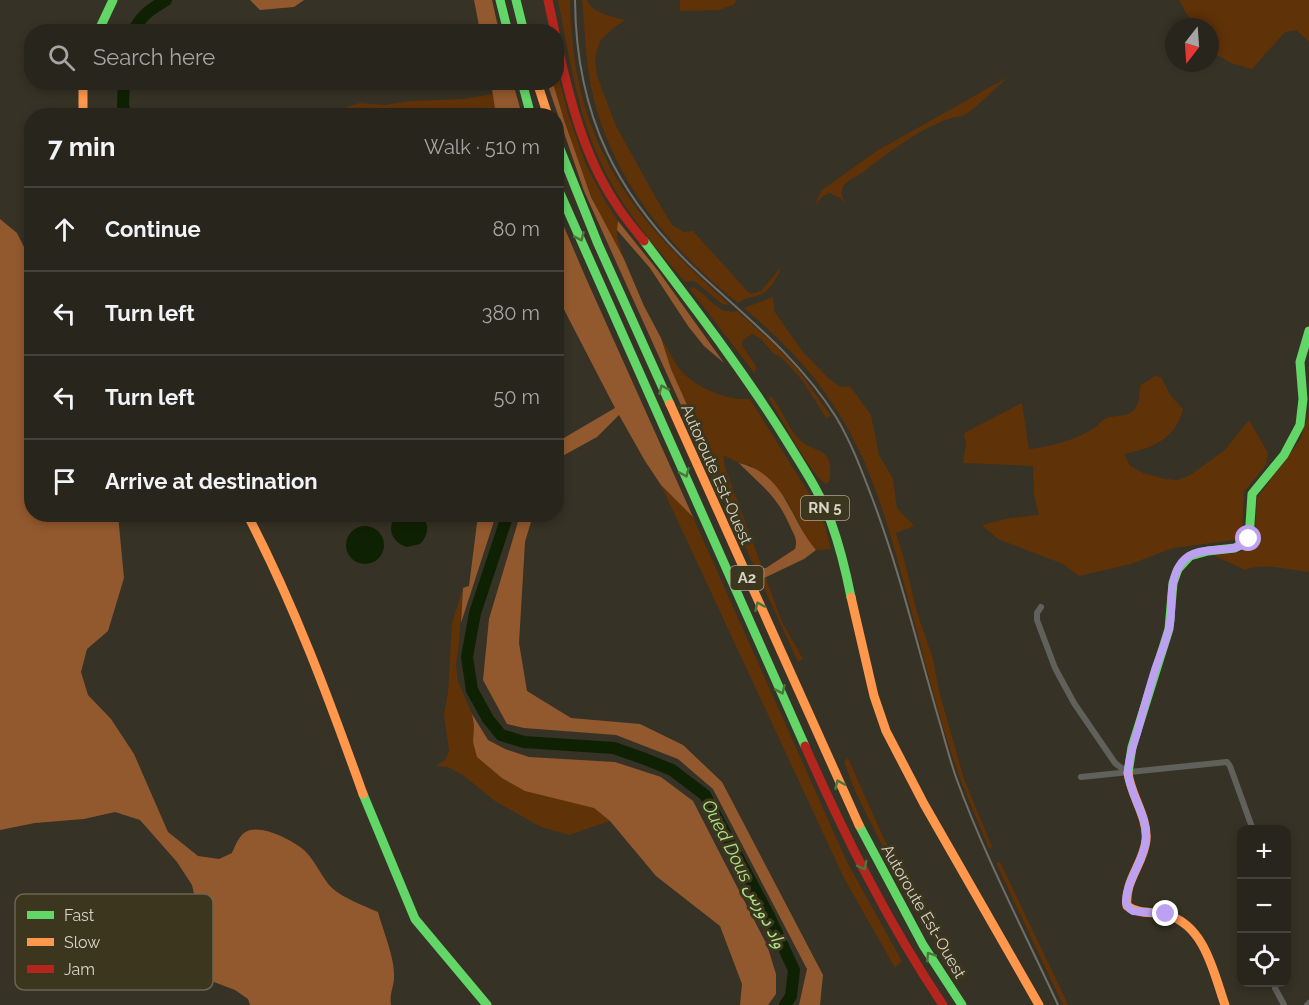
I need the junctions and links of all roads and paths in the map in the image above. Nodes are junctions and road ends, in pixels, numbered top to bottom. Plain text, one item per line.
1 (113, 0) edge
2 (500, 0) edge
3 (516, 0) edge
4 (548, 0) edge
5 (102, 24) edge
6 (506, 24) edge
7 (522, 24) edge
8 (553, 24) edge
9 (564, 70) edge
10 (83, 90) edge
11 (524, 90) edge
12 (540, 90) edge
13 (83, 108) edge
14 (529, 108) edge
15 (545, 108) edge
16 (564, 160) edge
17 (564, 202) edge
18 (1309, 331) edge
19 (251, 522) edge
20 (1041, 607) dead end
21 (1128, 773) junction
22 (1081, 777) dead end
23 (1251, 825) edge
24 (1275, 988) dead end
25 (487, 1005) edge
26 (943, 1005) edge
27 (962, 1005) edge
28 (1038, 1005) edge
29 (1225, 1005) edge
30 (1284, 1005) edge

1 - 5 main road
2 - 6 main road
3 - 7 main road
4 - 8 main road
9 - 28 main road, RN 5
10 - 13 main road
11 - 14 main road
12 - 15 main road
27 -> 16 main road, Autoroute Est-Ouest / A2
17 -> 26 main road, Autoroute Est-Ouest / A2
18 - 21 main road
19 - 25 main road
20 - 21 street
21 - 22 street
21 - 23 street
21 - 29 main road
24 - 30 street

